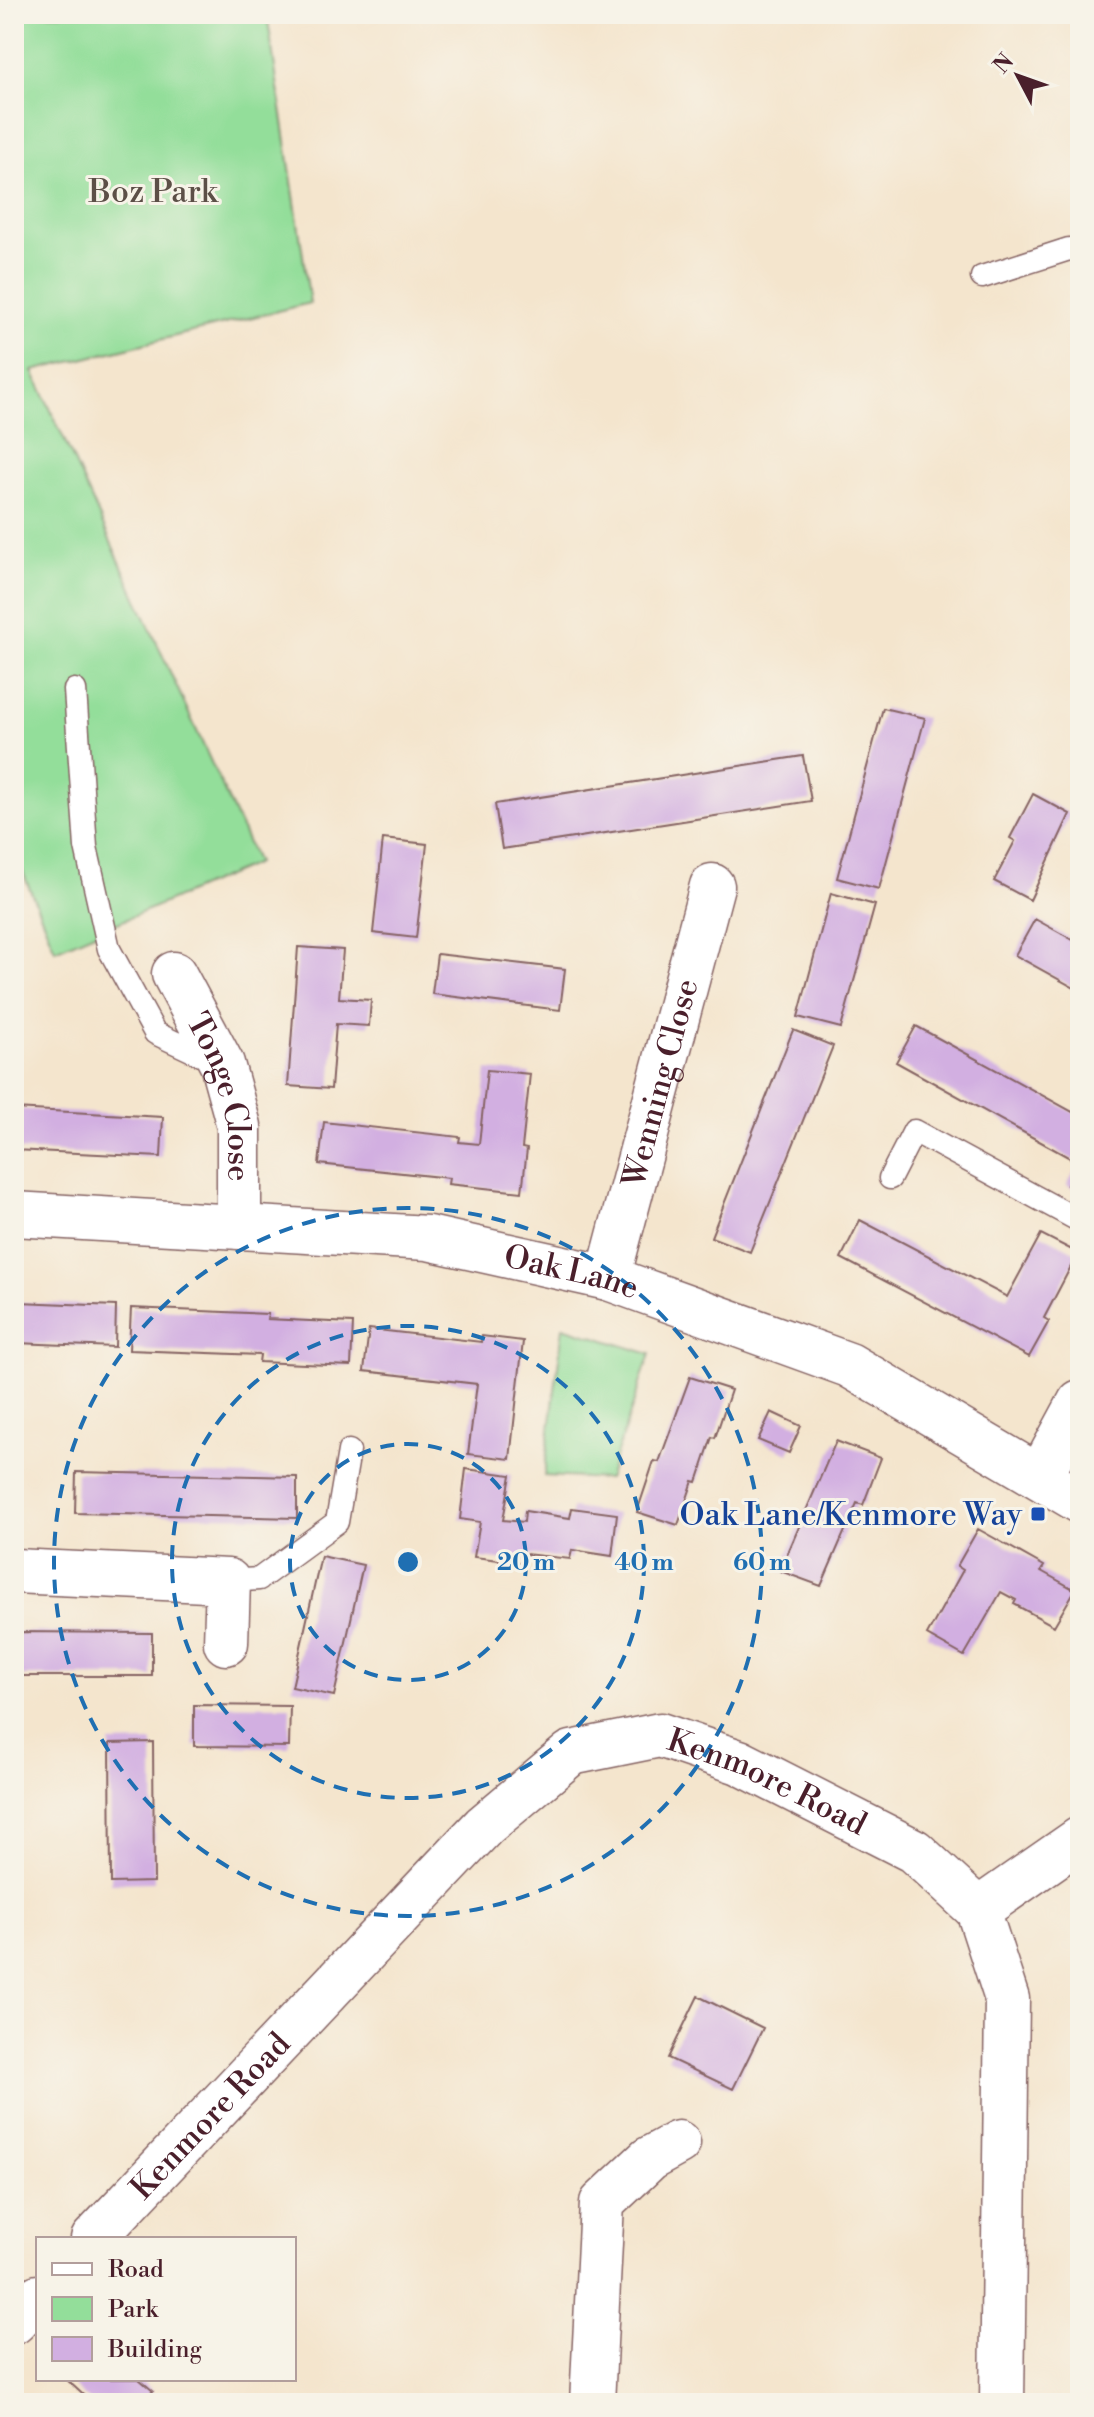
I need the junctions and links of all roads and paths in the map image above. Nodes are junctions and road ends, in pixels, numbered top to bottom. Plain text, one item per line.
1 (1080, 251) edge
2 (982, 277) dead end
3 (75, 690) dead end
4 (712, 886) dead end
5 (174, 974) dead end
6 (222, 1064) junction
7 (890, 1178) dead end
8 (14, 1214) edge
9 (1080, 1221) edge
10 (239, 1227) junction
11 (608, 1278) junction
12 (1080, 1402) edge
13 (349, 1451) dead end
14 (1040, 1476) junction
15 (1080, 1501) edge
16 (14, 1571) edge
17 (228, 1581) junction
18 (226, 1643) dead end
19 (1080, 1839) edge
20 (978, 1910) junction
21 (678, 2143) dead end
22 (95, 2237) edge
23 (36, 2299) edge
24 (14, 2322) edge
25 (592, 2403) edge
26 (1002, 2403) edge

1 - 2 lane
3 - 6 lane
4 - 11 street, Wenning Close
5 - 6 street, Tonge Close
6 - 10 street, Tonge Close
7 - 9 lane
8 - 10 street, Oak Lane
10 - 11 street, Oak Lane
11 - 14 street, Oak Lane
12 - 14 street
13 - 17 lane
14 - 15 street, Oak Lane
16 - 17 street
17 - 18 street
19 - 20 street
20 - 22 street, Kenmore Road
20 - 26 street, Kenmore Road
21 - 25 street
23 - 24 street

